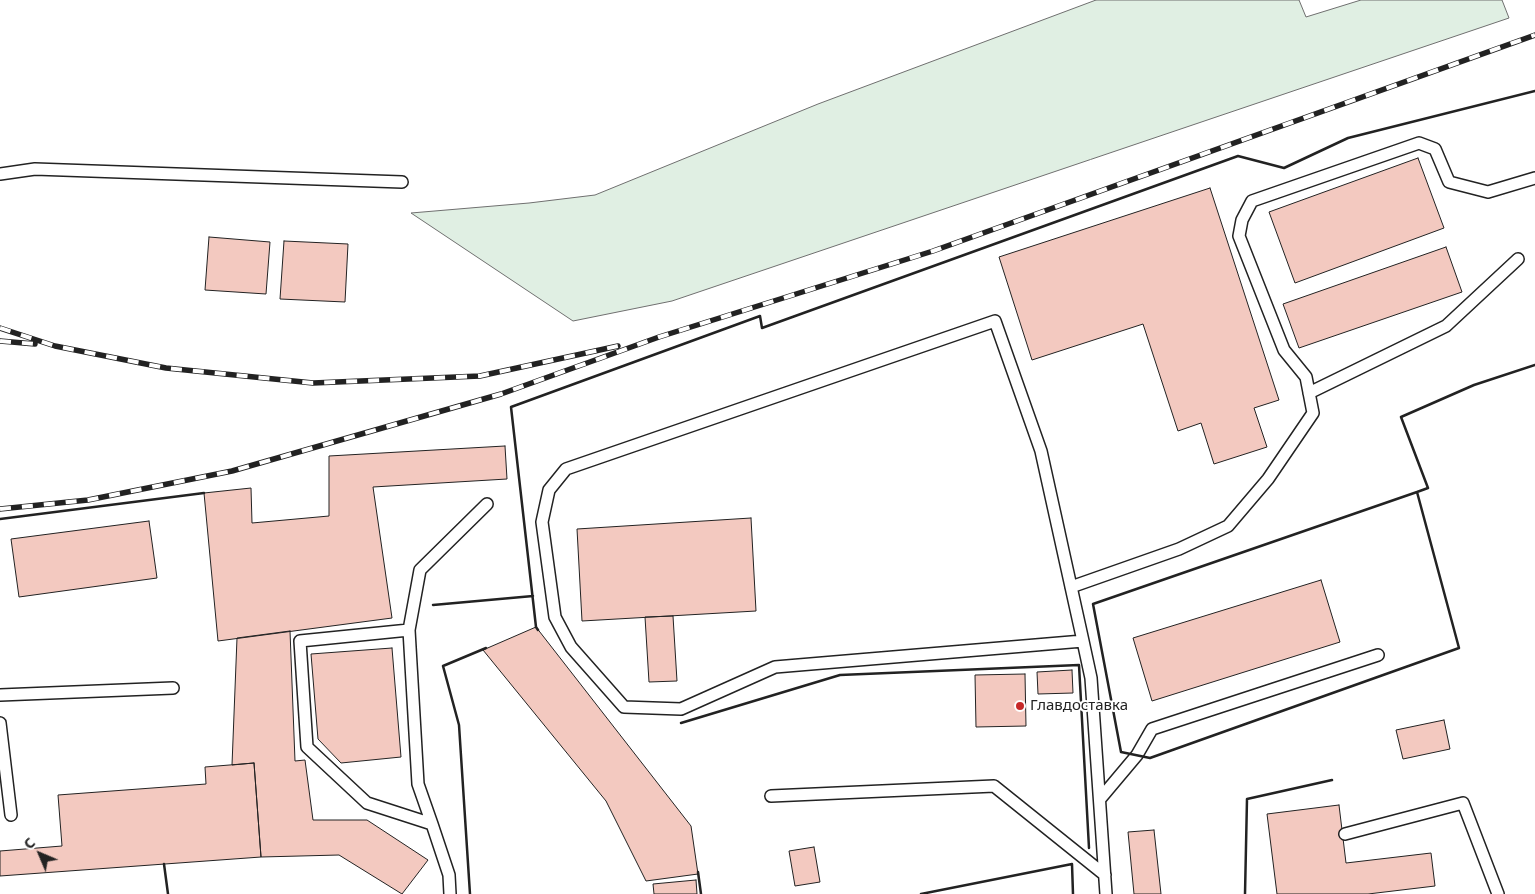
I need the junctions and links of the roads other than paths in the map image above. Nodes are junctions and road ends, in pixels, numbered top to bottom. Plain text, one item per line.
1 (0, 174) edge
2 (1535, 178) edge
3 (402, 182) dead end
4 (1518, 259) dead end
5 (1309, 393) junction
6 (487, 504) dead end
7 (1071, 587) junction
8 (408, 630) junction
9 (1083, 641) junction
10 (1378, 655) dead end
11 (173, 688) dead end
12 (0, 695) edge
13 (0, 723) edge
14 (772, 796) dead end
15 (1100, 799) junction
16 (11, 815) dead end
17 (432, 824) junction
18 (1345, 834) dead end
19 (1105, 875) junction
20 (450, 894) edge
21 (1106, 894) edge
22 (1498, 894) edge

1 - 3 lane
2 - 5 lane
4 - 5 lane
5 - 7 lane
6 - 8 lane
7 - 9 lane
7 - 9 lane
8 - 17 lane
8 - 17 lane
9 - 15 lane
10 - 15 lane
11 - 12 lane
13 - 16 lane
14 - 19 lane
15 - 19 lane
17 - 20 lane
18 - 22 lane
19 - 21 lane

